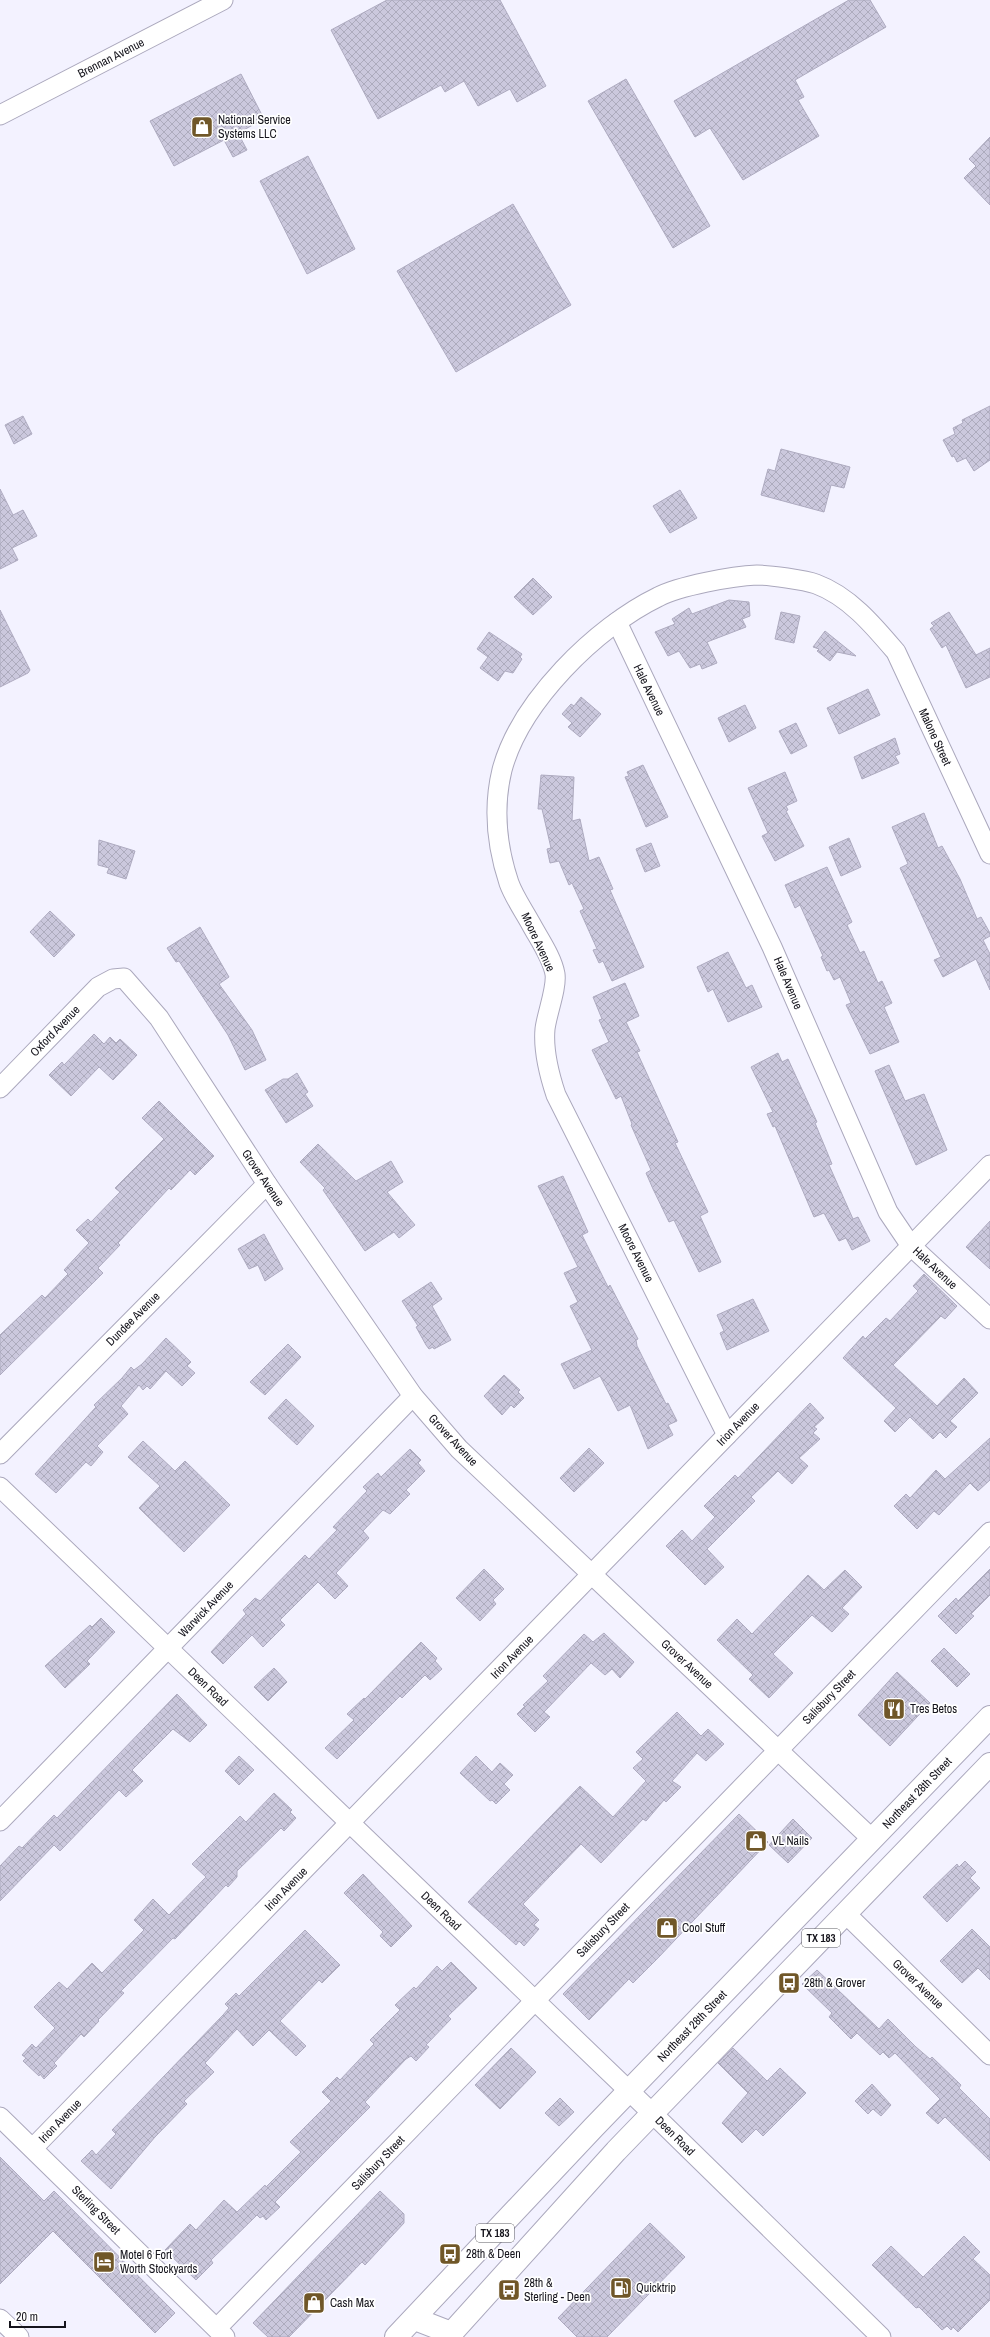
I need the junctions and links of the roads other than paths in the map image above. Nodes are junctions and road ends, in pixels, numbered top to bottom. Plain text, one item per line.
1 (223, 0) edge
2 (0, 116) edge
3 (617, 622) junction
4 (873, 625) joint
5 (990, 854) edge
6 (113, 979) joint
7 (0, 1088) edge
8 (990, 1165) edge
9 (267, 1184) junction
10 (912, 1246) junction
11 (990, 1319) edge
12 (413, 1396) junction
13 (727, 1435) junction
14 (0, 1454) edge
15 (0, 1487) edge
16 (990, 1532) edge
17 (592, 1574) junction
18 (168, 1648) junction
19 (990, 1717) edge
20 (778, 1750) junction
21 (990, 1764) edge
22 (0, 1821) edge
23 (350, 1823) junction
24 (872, 1839) junction
25 (845, 1913) junction
26 (535, 2001) junction
27 (990, 2055) edge
28 (629, 2091) junction
29 (652, 2113) junction
30 (0, 2117) edge
31 (33, 2148) junction
32 (0, 2319) edge
33 (415, 2319) junction
34 (221, 2333) edge
35 (449, 2335) edge
36 (19, 2337) edge
37 (396, 2337) edge
38 (882, 2337) edge

1 - 2 street, Brennan Avenue
3 - 4 street, Moore Avenue
3 - 10 street, Hale Avenue
3 - 13 street, Moore Avenue
4 - 5 street, Malone Street
6 - 7 street, Oxford Avenue
6 - 9 street, Grover Avenue
8 - 10 street, Irion Avenue
9 - 12 street, Grover Avenue
9 - 14 street, Dundee Avenue
10 - 11 street, Hale Avenue
10 - 13 street, Irion Avenue
12 - 17 street, Grover Avenue
12 - 18 street, Warwick Avenue
13 - 17 street, Irion Avenue
15 - 18 street, Deen Road
16 - 20 street, Salisbury Street
17 - 20 street, Grover Avenue
17 - 23 street, Irion Avenue
18 - 22 street, Warwick Avenue
18 - 23 street, Deen Road
19 - 24 main road, Northeast 28th Street / TX 183
20 - 24 street, Grover Avenue
20 - 26 street, Salisbury Street
21 - 25 main road, TX 183
23 - 26 street, Deen Road
23 - 31 street, Irion Avenue
24 - 28 main road, Northeast 28th Street / TX 183
25 - 27 street, Grover Avenue
25 - 29 main road, TX 183
26 - 28 street, Deen Road
26 - 34 street, Salisbury Street
28 - 29 street, Deen Road
28 - 33 main road, Northeast 28th Street / TX 183
29 - 35 main road, TX 183
29 - 38 street, Deen Road
30 - 31 street, Sterling Street
31 - 34 street, Sterling Street
32 - 36 street
33 - 35 main road
33 - 37 main road, Northeast 28th Street / TX 183

